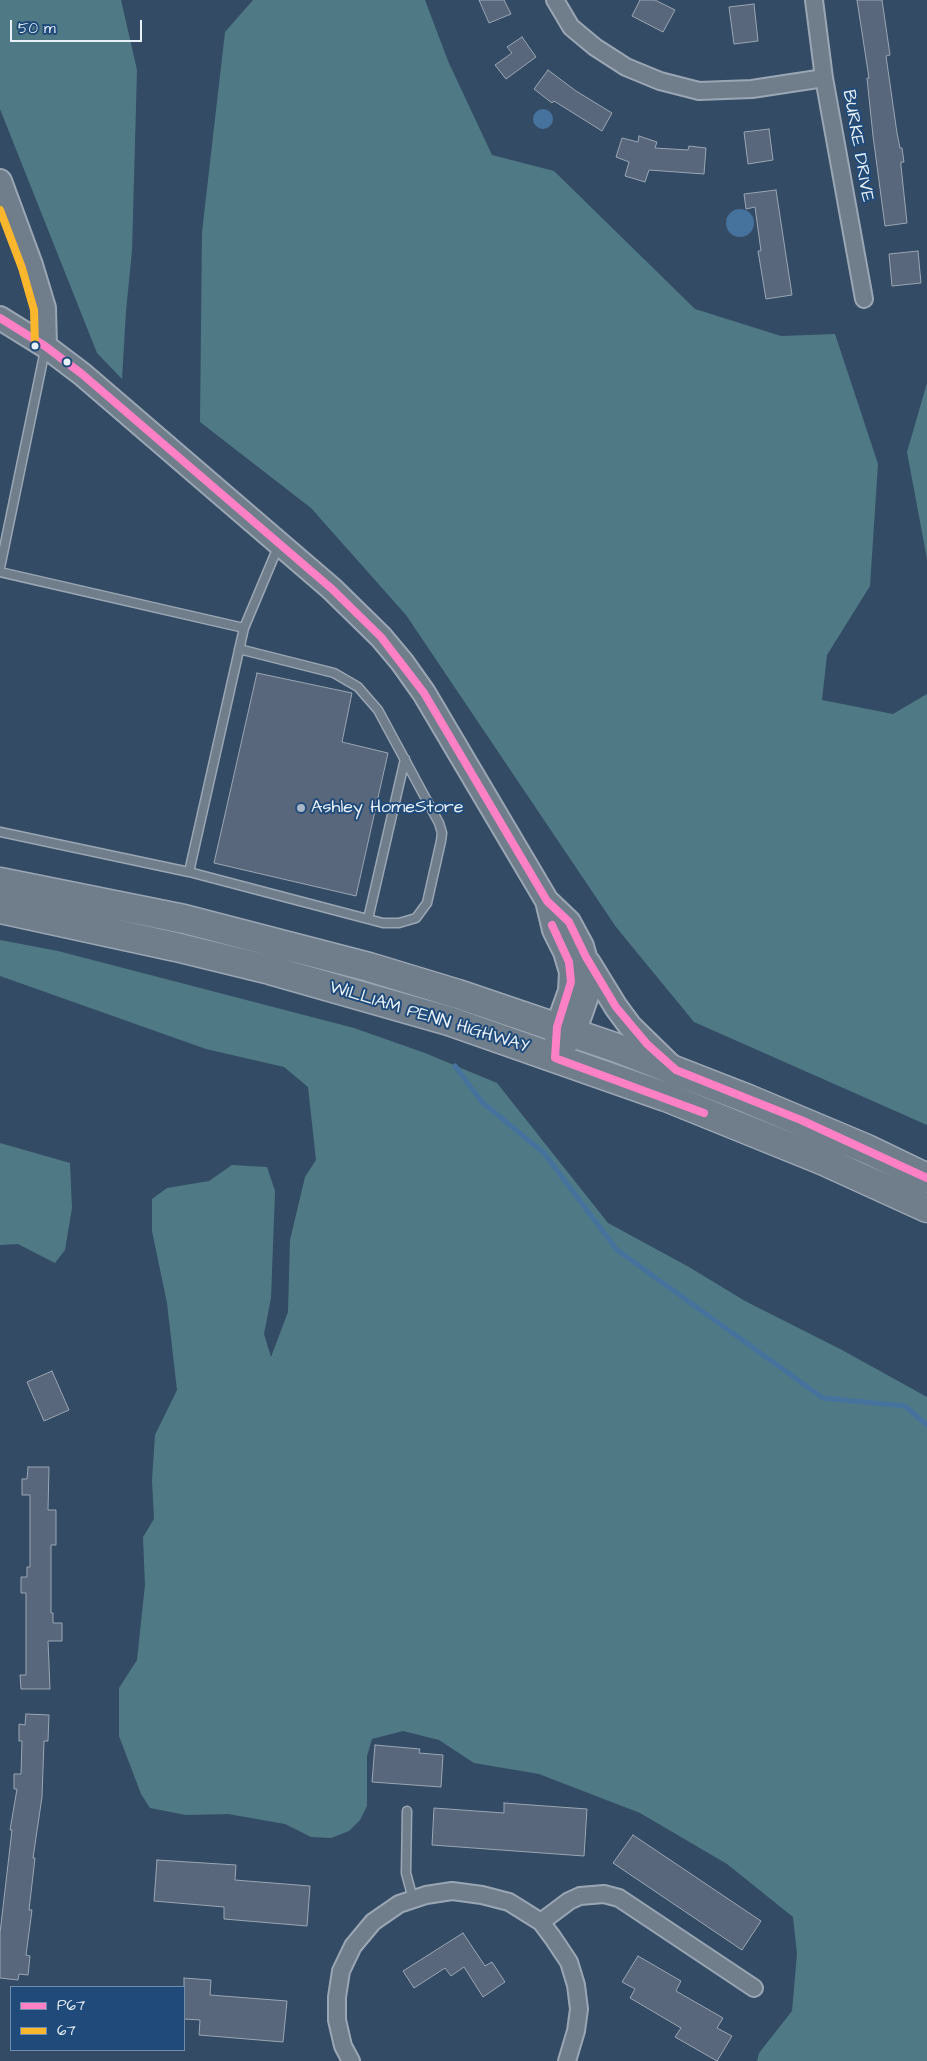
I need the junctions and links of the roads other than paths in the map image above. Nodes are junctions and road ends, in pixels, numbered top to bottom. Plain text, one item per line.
1 (555, 0) edge
2 (814, 0) edge
3 (824, 78) junction
4 (0, 181) edge
5 (864, 299) dead end
6 (0, 318) edge
7 (45, 346) junction
8 (279, 544) junction
9 (0, 568) edge
10 (0, 572) edge
11 (244, 628) junction
12 (239, 649) junction
13 (405, 759) junction
14 (0, 832) edge
15 (189, 872) junction
16 (0, 882) edge
17 (547, 901) junction
18 (0, 909) edge
19 (368, 919) junction
20 (586, 957) junction
21 (565, 1030) junction
22 (555, 1058) junction
23 (676, 1070) junction
24 (927, 1178) edge
25 (927, 1208) edge
26 (407, 1811) dead end
27 (413, 1899) junction
28 (541, 1922) junction
29 (754, 1988) dead end
30 (351, 2061) edge
31 (567, 2061) edge

1 - 3 street
2 - 3 street, BURKE DRIVE
3 - 5 street, BURKE DRIVE
4 - 7 main road
6 - 7 main road
7 - 8 main road
7 - 9 lane
8 - 11 lane
8 - 17 main road
10 - 11 lane
11 - 12 lane
12 - 13 lane
12 - 15 lane
13 - 19 lane
13 - 19 lane
14 - 15 lane
15 - 19 lane
16 - 21 highway, WILLIAM PENN HIGHWAY
17 - 20 main road
17 - 21 main road
18 - 22 highway, WILLIAM PENN HIGHWAY
20 - 21 main road
20 - 23 main road
21 - 22 main road
21 - 23 highway, WILLIAM PENN HIGHWAY
22 - 25 highway, WILLIAM PENN HIGHWAY
23 - 24 highway, WILLIAM PENN HIGHWAY
26 - 27 lane
27 - 28 street
27 - 30 street
28 - 29 street
28 - 31 street

